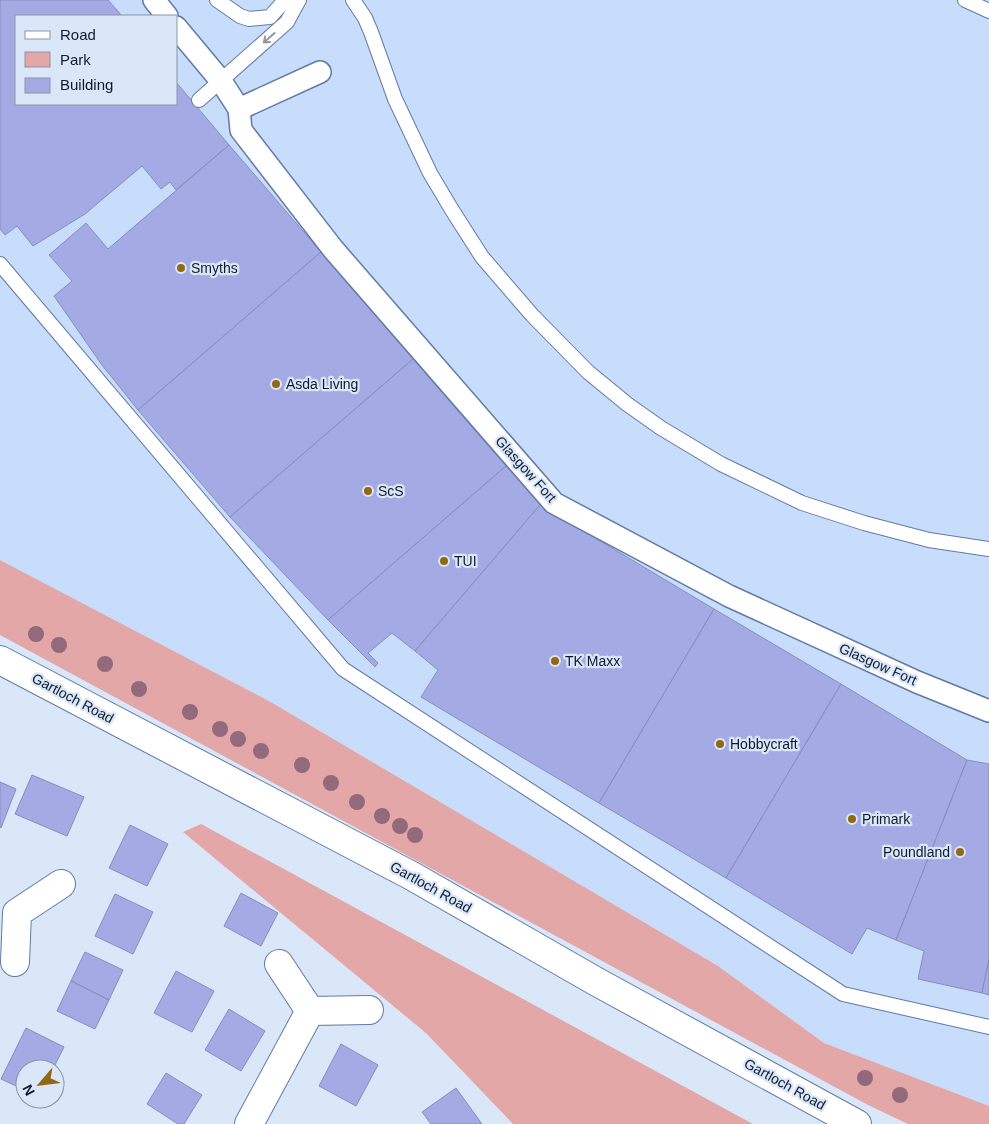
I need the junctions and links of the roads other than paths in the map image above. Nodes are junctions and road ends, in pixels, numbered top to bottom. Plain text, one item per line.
1 (154, 0) edge
2 (217, 0) edge
3 (286, 0) edge
4 (299, 0) edge
5 (353, 0) edge
6 (965, 0) edge
7 (989, 12) edge
8 (166, 15) edge
9 (178, 29) edge
10 (320, 72) dead end
11 (221, 80) junction
12 (199, 100) dead end
13 (239, 108) junction
14 (0, 264) edge
15 (989, 549) edge
16 (0, 660) edge
17 (989, 711) edge
18 (61, 884) dead end
19 (9, 908) edge
20 (15, 962) dead end
21 (279, 964) dead end
22 (369, 1010) dead end
23 (310, 1011) junction
24 (989, 1027) edge
25 (249, 1124) edge
26 (857, 1124) edge

1 - 8 street
2 - 3 lane
4 -> 11 lane
5 - 15 lane
6 - 7 lane
9 - 11 street, Glasgow Fort
10 - 13 street
11 - 12 lane
11 - 13 street, Glasgow Fort
13 - 17 street, Glasgow Fort
14 - 24 lane
16 - 26 main road, Gartloch Road
18 - 19 main road
19 - 20 main road
21 - 23 main road
22 - 23 main road
23 - 25 main road

